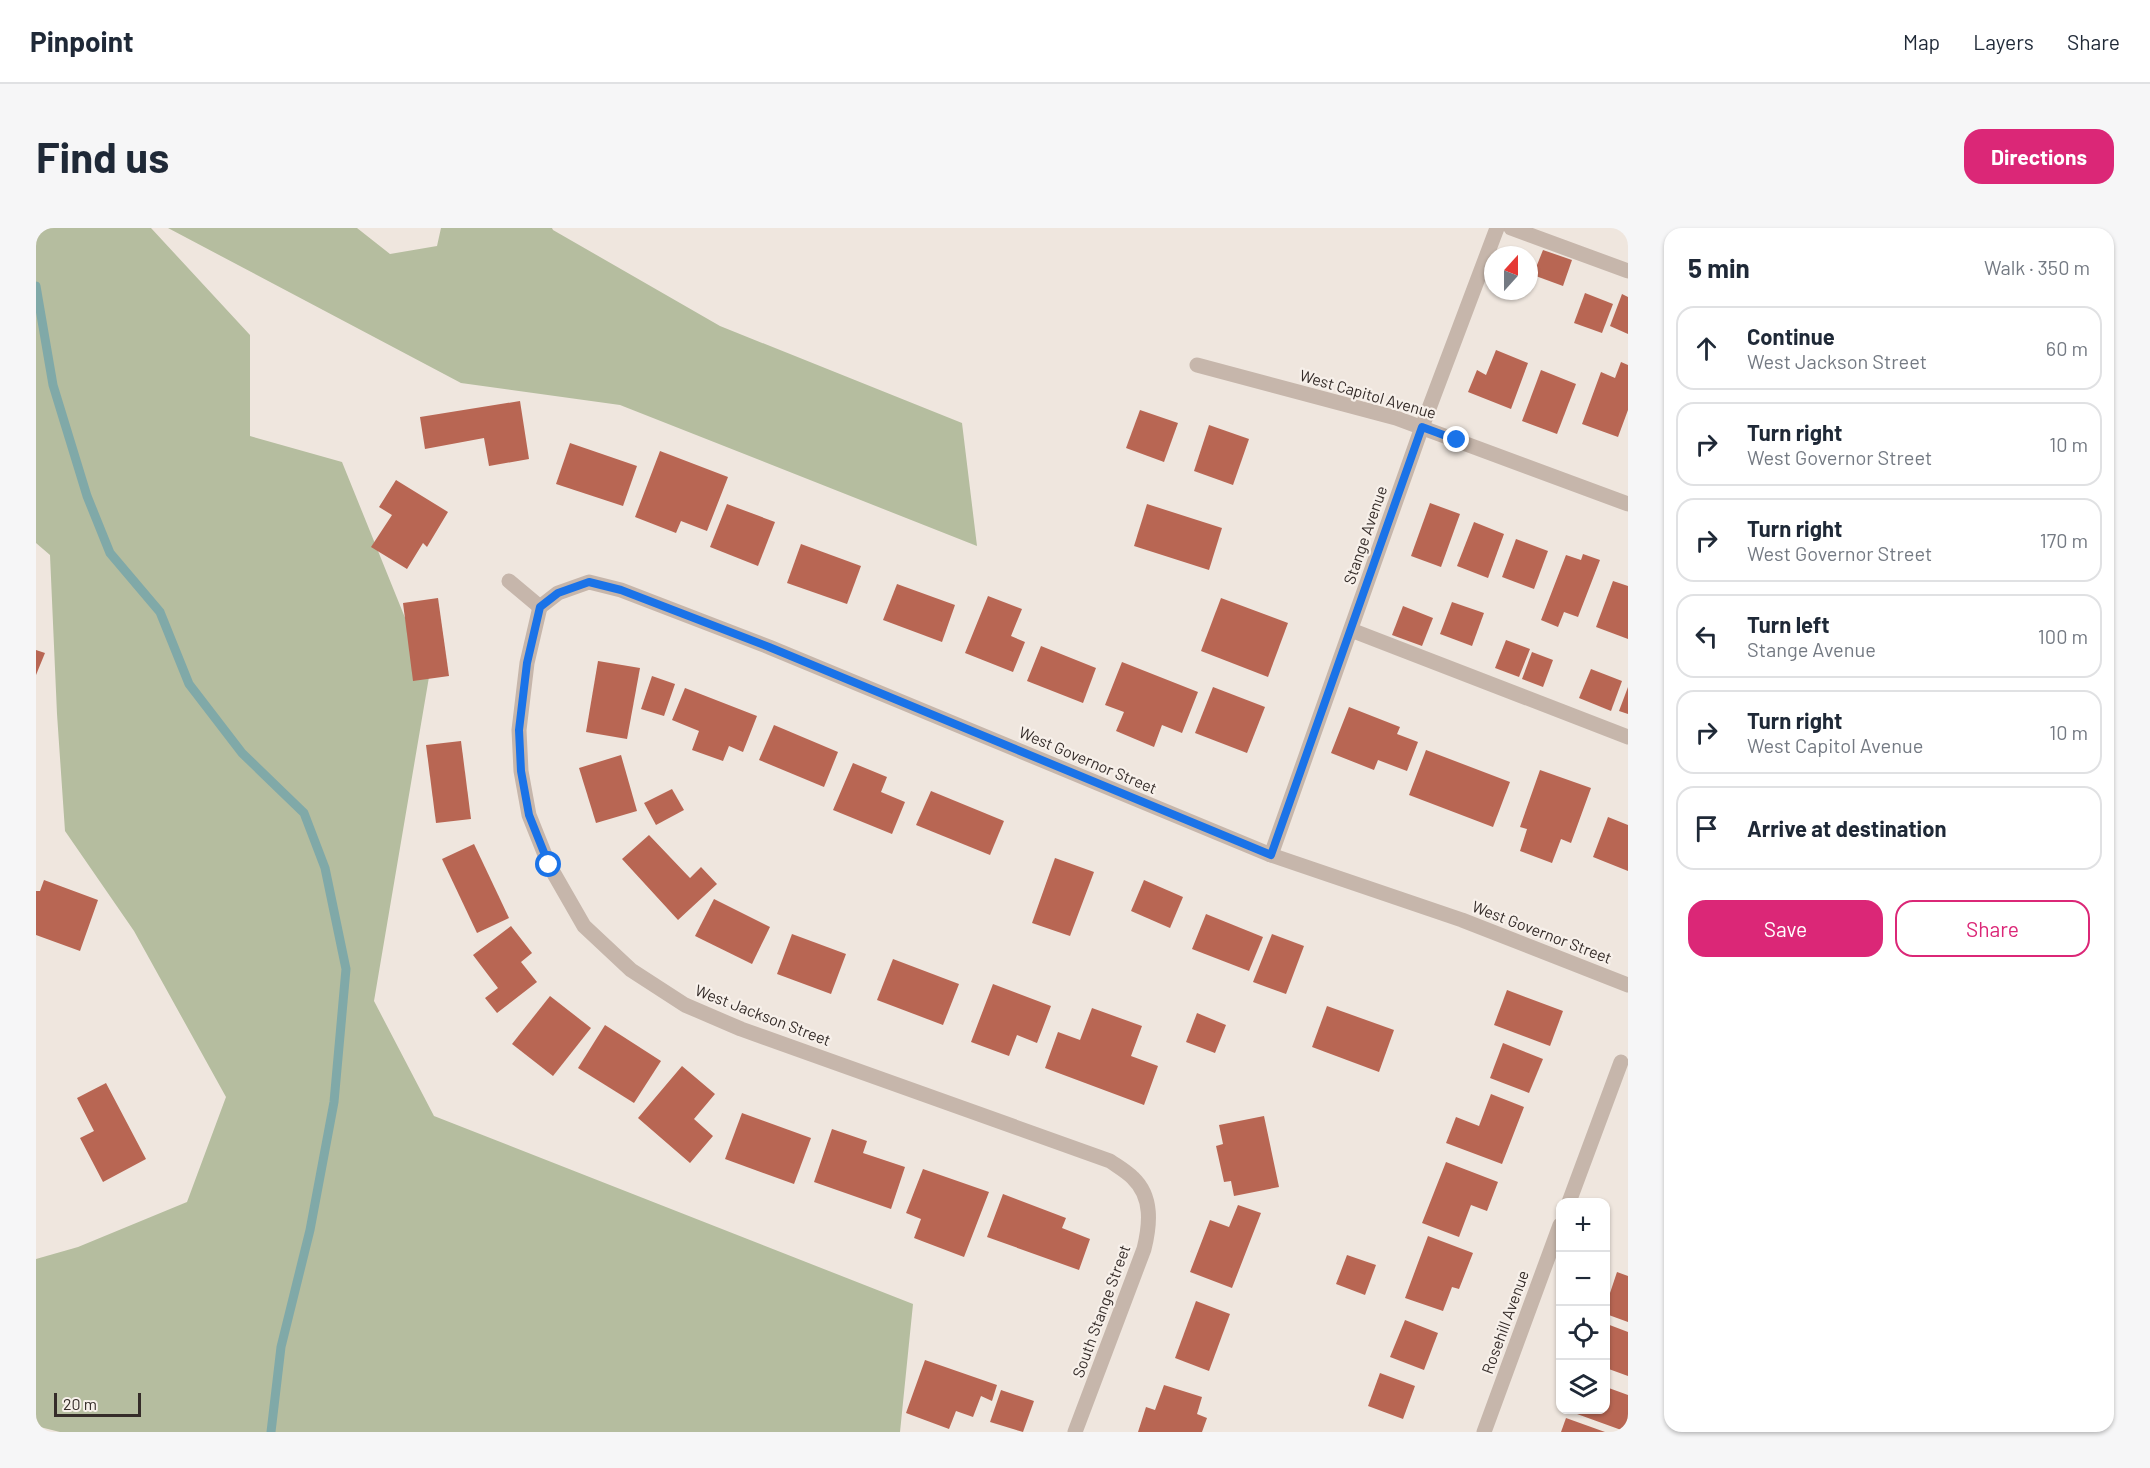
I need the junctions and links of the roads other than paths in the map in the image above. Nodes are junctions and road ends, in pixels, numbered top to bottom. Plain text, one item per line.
1 (1497, 228) edge
2 (1511, 228) edge
3 (1628, 271) edge
4 (1197, 365) dead end
5 (1422, 427) junction
6 (1628, 504) edge
7 (509, 581) dead end
8 (540, 607) junction
9 (1351, 630) junction
10 (1628, 737) edge
11 (1271, 855) junction
12 (1628, 985) edge
13 (1621, 1062) dead end
14 (1571, 1198) edge
15 (1147, 1201) joint
16 (1556, 1236) edge
17 (1075, 1432) edge
18 (1484, 1432) edge

1 - 5 street, Stange Avenue
2 - 3 street
4 - 5 street, West Capitol Avenue
5 - 6 street, West Capitol Avenue
5 - 9 street, Stange Avenue
7 - 8 street
8 - 11 street, West Governor Street
8 - 15 street, West Jackson Street
9 - 10 street
9 - 11 street, Stange Avenue
11 - 12 street, West Governor Street
13 - 14 street
15 - 17 street, South Stange Street
16 - 18 street, Rosehill Avenue

